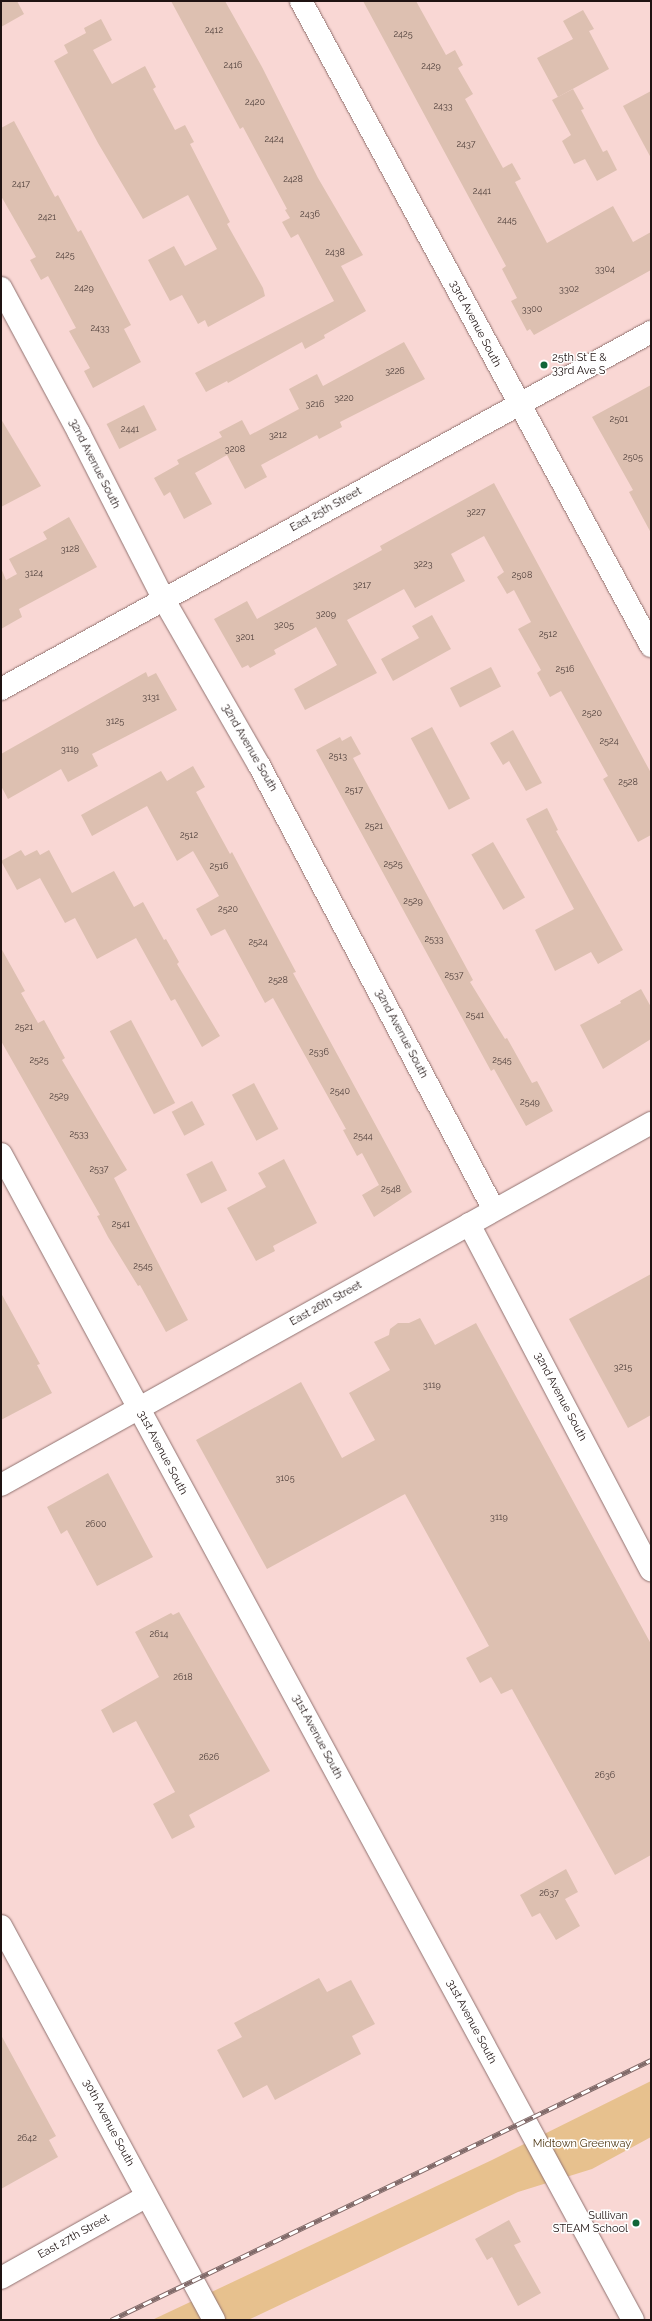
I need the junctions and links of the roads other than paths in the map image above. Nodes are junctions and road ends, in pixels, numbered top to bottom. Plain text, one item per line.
1 (301, 1) edge
2 (1, 288) edge
3 (651, 332) edge
4 (518, 404) junction
5 (164, 600) junction
6 (651, 646) edge
7 (1, 689) edge
8 (651, 1123) edge
9 (1, 1154) edge
10 (494, 1210) junction
11 (469, 1224) junction
12 (138, 1408) junction
13 (1, 1485) edge
14 (651, 1570) edge
15 (1, 1926) edge
16 (147, 2196) junction
17 (1, 2278) edge
18 (214, 2320) edge
19 (633, 2320) edge

1 - 4 street, 33rd Avenue South
2 - 5 street, 32nd Avenue South
3 - 4 street, East 25th Street
4 - 5 street, East 25th Street
4 - 6 street, 33rd Avenue South
5 - 7 street, East 25th Street
5 - 10 street, 32nd Avenue South
8 - 10 street, East 26th Street
9 - 12 street, 31st Avenue South
10 - 11 street, East 26th Street
11 - 12 street, East 26th Street
11 - 14 street, 32nd Avenue South
12 - 13 street, East 26th Street
12 - 19 street, 31st Avenue South
15 - 16 street, 30th Avenue South
16 - 17 street, East 27th Street
16 - 18 street, 30th Avenue South

